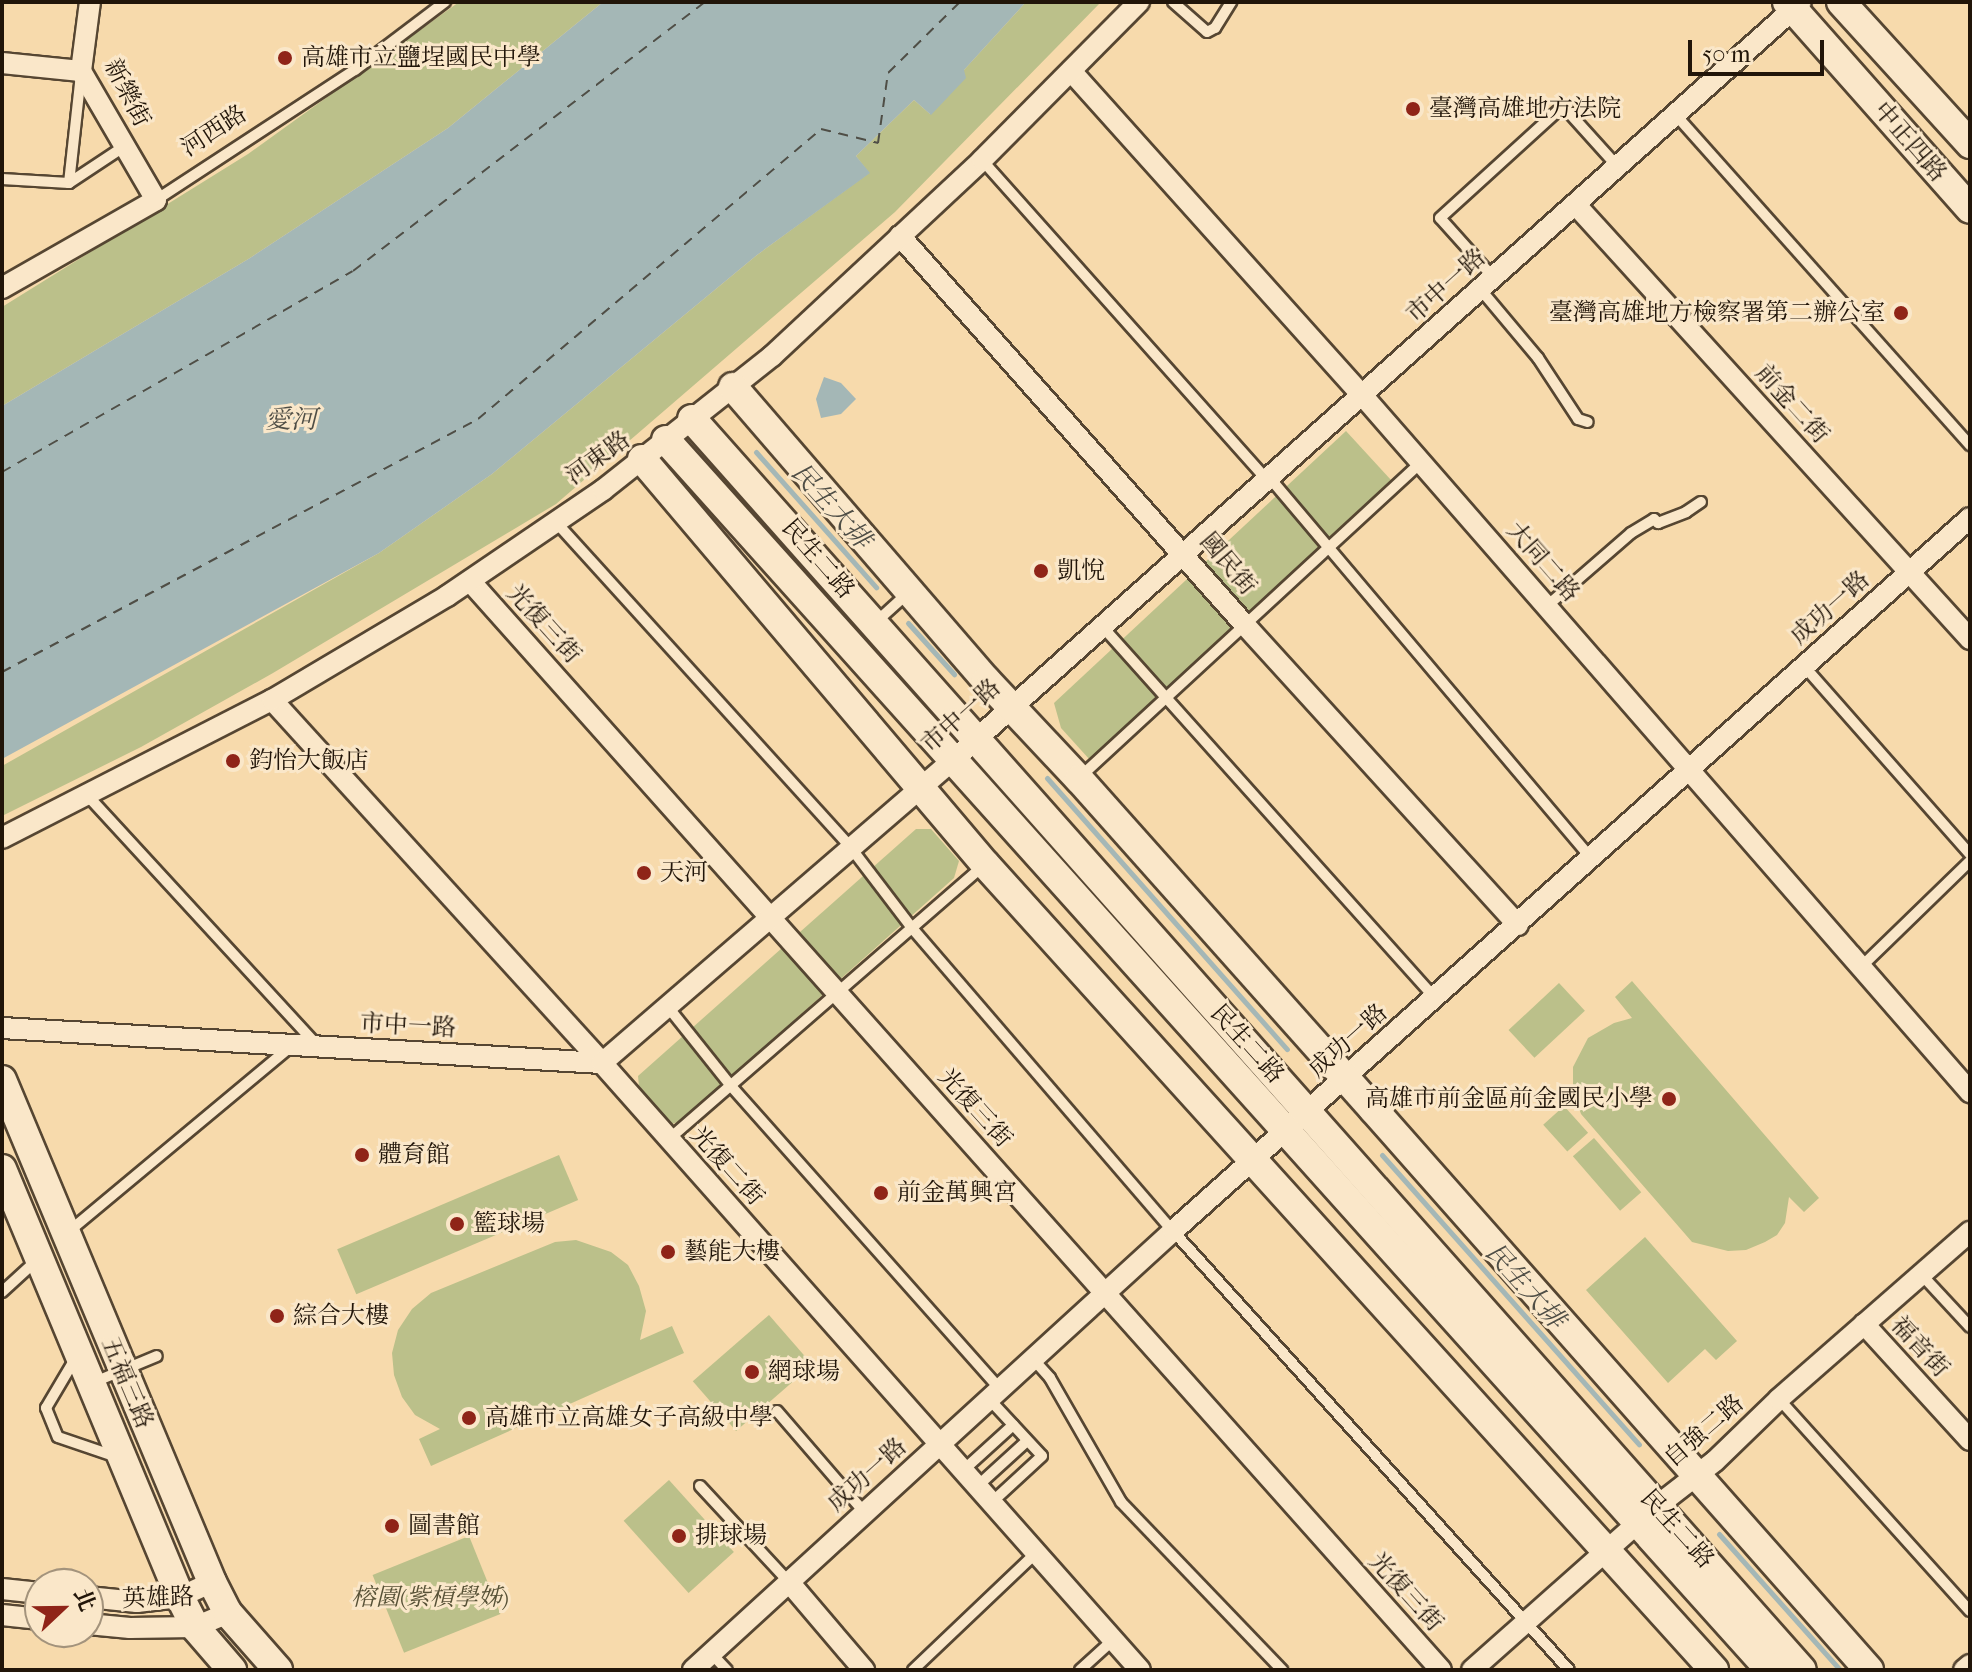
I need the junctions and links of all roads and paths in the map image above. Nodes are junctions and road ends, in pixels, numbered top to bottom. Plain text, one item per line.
1 (90, 2) edge
2 (445, 2) edge
3 (1139, 2) edge
4 (1173, 2) edge
5 (1231, 2) edge
6 (1841, 2) edge
7 (1794, 4) edge
8 (2, 63) edge
9 (81, 71) junction
10 (1071, 71) junction
11 (1674, 113) junction
12 (1970, 144) edge
13 (125, 146) junction
14 (982, 160) junction
15 (1617, 166) junction
16 (2, 179) edge
17 (69, 183) junction
18 (156, 200) junction
19 (1575, 204) junction
20 (1970, 209) edge
21 (900, 236) junction
22 (1487, 283) junction
23 (2, 288) edge
24 (733, 387) junction
25 (1363, 396) junction
26 (692, 419) junction
27 (1588, 422) dead end
28 (666, 440) junction
29 (1970, 445) edge
30 (642, 459) junction
31 (1422, 462) junction
32 (1268, 478) junction
33 (1701, 502) dead end
34 (1970, 518) edge
35 (555, 521) junction
36 (1328, 546) junction
37 (1183, 551) junction
38 (1910, 572) junction
39 (470, 581) junction
40 (908, 592) junction
41 (1547, 606) junction
42 (874, 624) junction
43 (1244, 624) junction
44 (1101, 625) junction
45 (1970, 639) edge
46 (1804, 666) junction
47 (1167, 696) junction
48 (272, 700) junction
49 (1011, 707) junction
50 (975, 739) junction
51 (953, 760) junction
52 (1689, 768) junction
53 (1079, 779) junction
54 (920, 788) junction
55 (87, 795) junction
56 (2, 838) edge
57 (851, 848) junction
58 (1970, 854) edge
59 (1592, 859) junction
60 (1970, 861) edge
61 (985, 864) junction
62 (770, 918) junction
63 (1518, 925) junction
64 (912, 928) junction
65 (1862, 966) junction
66 (837, 993) junction
67 (1435, 998) junction
68 (668, 1007) junction
69 (2, 1028) edge
70 (290, 1047) junction
71 (318, 1047) junction
72 (602, 1063) junction
73 (2, 1080) edge
74 (1345, 1080) junction
75 (731, 1086) junction
76 (1970, 1092) edge
77 (1308, 1113) junction
78 (1285, 1133) junction
79 (669, 1139) junction
80 (1255, 1160) junction
81 (2, 1169) edge
82 (1173, 1231) junction
83 (1970, 1232) edge
84 (65, 1235) junction
85 (39, 1259) junction
86 (1921, 1274) junction
87 (2, 1292) edge
88 (1105, 1294) junction
89 (1864, 1324) junction
90 (1970, 1327) edge
91 (78, 1354) junction
92 (157, 1356) dead end
93 (1034, 1360) junction
94 (122, 1370) junction
95 (91, 1383) junction
96 (996, 1395) junction
97 (1779, 1399) junction
98 (777, 1411) dead end
99 (1013, 1425) junction
100 (1970, 1440) edge
101 (1027, 1441) junction
102 (939, 1444) junction
103 (123, 1459) junction
104 (964, 1466) junction
105 (1694, 1476) junction
106 (983, 1481) junction
107 (700, 1486) dead end
108 (994, 1500) junction
109 (865, 1513) junction
110 (1647, 1515) junction
111 (1608, 1549) junction
112 (1036, 1553) junction
113 (212, 1582) junction
114 (789, 1582) junction
115 (2, 1589) edge
116 (24, 1591) edge
117 (180, 1597) junction
118 (104, 1599) edge
119 (1970, 1611) edge
120 (228, 1613) junction
121 (2, 1615) edge
122 (24, 1617) edge
123 (1526, 1622) junction
124 (104, 1626) edge
125 (195, 1627) junction
126 (1113, 1640) junction
127 (711, 1653) junction
128 (1970, 1665) edge
129 (232, 1670) edge
130 (278, 1670) edge
131 (693, 1670) edge
132 (727, 1670) edge
133 (864, 1670) edge
134 (913, 1670) edge
135 (1080, 1670) edge
136 (1140, 1670) edge
137 (1282, 1670) edge
138 (1441, 1670) edge
139 (1472, 1670) edge
140 (1569, 1670) edge
141 (1714, 1670) edge
142 (1770, 1670) edge
143 (1802, 1670) edge
144 (1869, 1670) edge
145 (1964, 1670) edge

1 - 9 street, 新樂街
2 - 18 lane, 河西路
3 - 10 street, 河東路
4 - 5 lane
6 - 12 main road, 中正四路
7 - 11 street, 市中一路
7 - 20 main road, 中正四路
8 - 9 street
9 - 13 street, 新樂街
9 - 17 lane
10 - 14 street, 河東路
10 - 25 street, 大同二路
11 - 15 street, 市中一路
11 - 29 lane
13 - 17 lane
13 - 18 street, 新樂街
14 - 21 street, 河東路
14 - 32 lane
15 - 19 street, 市中一路
15 - 22 lane
16 - 17 lane
18 - 23 street, 河西路
19 - 22 street, 市中一路
19 - 38 street, 前金二街
21 - 24 street, 河東路
21 - 37 street, 國民街
22 - 25 street, 市中一路
22 - 27 lane
24 - 26 street, 河東路
24 - 40 main road
25 - 31 street, 大同二路
25 - 32 street, 市中一路
26 - 28 street, 河東路
26 - 42 main road, 民生二路
28 - 30 street, 河東路
28 - 51 main road, 民生二路
30 - 35 street, 河東路
30 - 54 main road
31 - 36 lane
31 - 41 street, 大同二路
32 - 36 lane
32 - 37 street, 市中一路
33 - 41 lane
34 - 38 street, 成功一路
35 - 39 street, 河東路
35 - 57 lane
36 - 43 lane
36 - 59 lane
37 - 43 street, 國民街
37 - 44 street, 市中一路
38 - 45 street, 前金二街
38 - 46 street, 成功一路
39 - 48 street, 河東路
39 - 62 street, 光復三街
40 - 42 lane
40 - 49 main road
41 - 52 street, 大同二路
42 - 50 main road, 民生二路
43 - 47 lane
43 - 63 street, 國民街
44 - 47 lane
44 - 49 street, 市中一路
46 - 52 street, 成功一路
46 - 58 lane
47 - 53 lane
47 - 67 lane
48 - 55 street, 河東路
48 - 72 street, 光復二街
49 - 50 street, 市中一路
49 - 53 main road
50 - 51 street, 市中一路
50 - 77 main road, 民生二路
51 - 54 street, 市中一路
51 - 78 main road, 民生二路
52 - 59 street, 成功一路
52 - 65 street, 大同二路
53 - 74 main road
54 - 57 street, 市中一路
54 - 61 main road
55 - 56 street, 河東路
55 - 71 lane
57 - 62 street, 市中一路
57 - 64 lane
59 - 63 street, 成功一路
60 - 65 lane
61 - 64 lane
61 - 80 main road
62 - 66 street, 光復三街
62 - 68 street, 市中一路
63 - 67 street, 成功一路
64 - 66 lane
64 - 82 lane
65 - 76 street, 大同二路
66 - 75 lane
66 - 88 street, 光復三街
67 - 74 street, 成功一路
68 - 72 street, 市中一路
68 - 75 lane
69 - 70 street, 市中一路
70 - 71 street, 市中一路
70 - 84 lane
71 - 72 street, 市中一路
72 - 79 street, 光復二街
73 - 84 main road, 五福三路
74 - 77 street, 成功一路
74 - 105 main road
75 - 79 lane
75 - 96 lane
77 - 78 street, 成功一路
77 - 110 main road, 民生二路
78 - 80 street, 成功一路
78 - 110 main road, 民生二路
79 - 102 street, 光復二街
80 - 82 street, 成功一路
80 - 111 main road
81 - 85 main road, 五福三路
82 - 88 street, 成功一路
82 - 123 lane
83 - 86 street, 自強二路
84 - 94 main road, 五福三路
85 - 87 lane
85 - 91 main road, 五福三路
86 - 89 street, 自強二路
86 - 90 lane
88 - 93 street, 成功一路
88 - 138 street, 光復三街
89 - 97 street, 自強二路
89 - 100 street, 福音街
91 - 95 main road, 五福三路
91 - 103 lane
92 - 94 lane
93 - 96 street, 成功一路
93 - 137 lane
94 - 95 lane
94 - 113 main road, 五福三路
95 - 103 main road, 五福三路
96 - 99 lane
96 - 102 street, 成功一路
97 - 105 street, 自強二路
97 - 119 lane
98 - 109 lane
99 - 101 lane
99 - 104 lane
101 - 106 lane
101 - 108 lane
102 - 104 street, 光復二街
102 - 109 street, 成功一路
103 - 117 main road, 五福三路
104 - 106 lane
104 - 108 street, 光復二街
105 - 110 street, 自強二路
105 - 144 main road
106 - 108 lane
107 - 114 lane
108 - 112 street, 光復二街
109 - 114 street, 成功一路
110 - 111 street, 自強二路
110 - 142 main road, 民生二路
110 - 143 main road, 民生二路
111 - 123 street, 自強二路
111 - 141 main road
112 - 126 street, 光復二街
112 - 134 lane
113 - 117 street, 英雄路
113 - 120 main road, 五福三路
114 - 127 street, 成功一路
114 - 133 street
115 - 116 street
117 - 118 street, 英雄路
117 - 125 main road, 五福三路
120 - 125 street, 英雄路
120 - 130 main road, 五福三路
121 - 122 street
123 - 139 street, 自強二路
123 - 140 lane
124 - 125 street, 英雄路
125 - 129 main road, 五福三路
126 - 135 lane
126 - 136 street, 光復二街
127 - 131 street, 成功一路
127 - 132 lane
128 - 145 street

